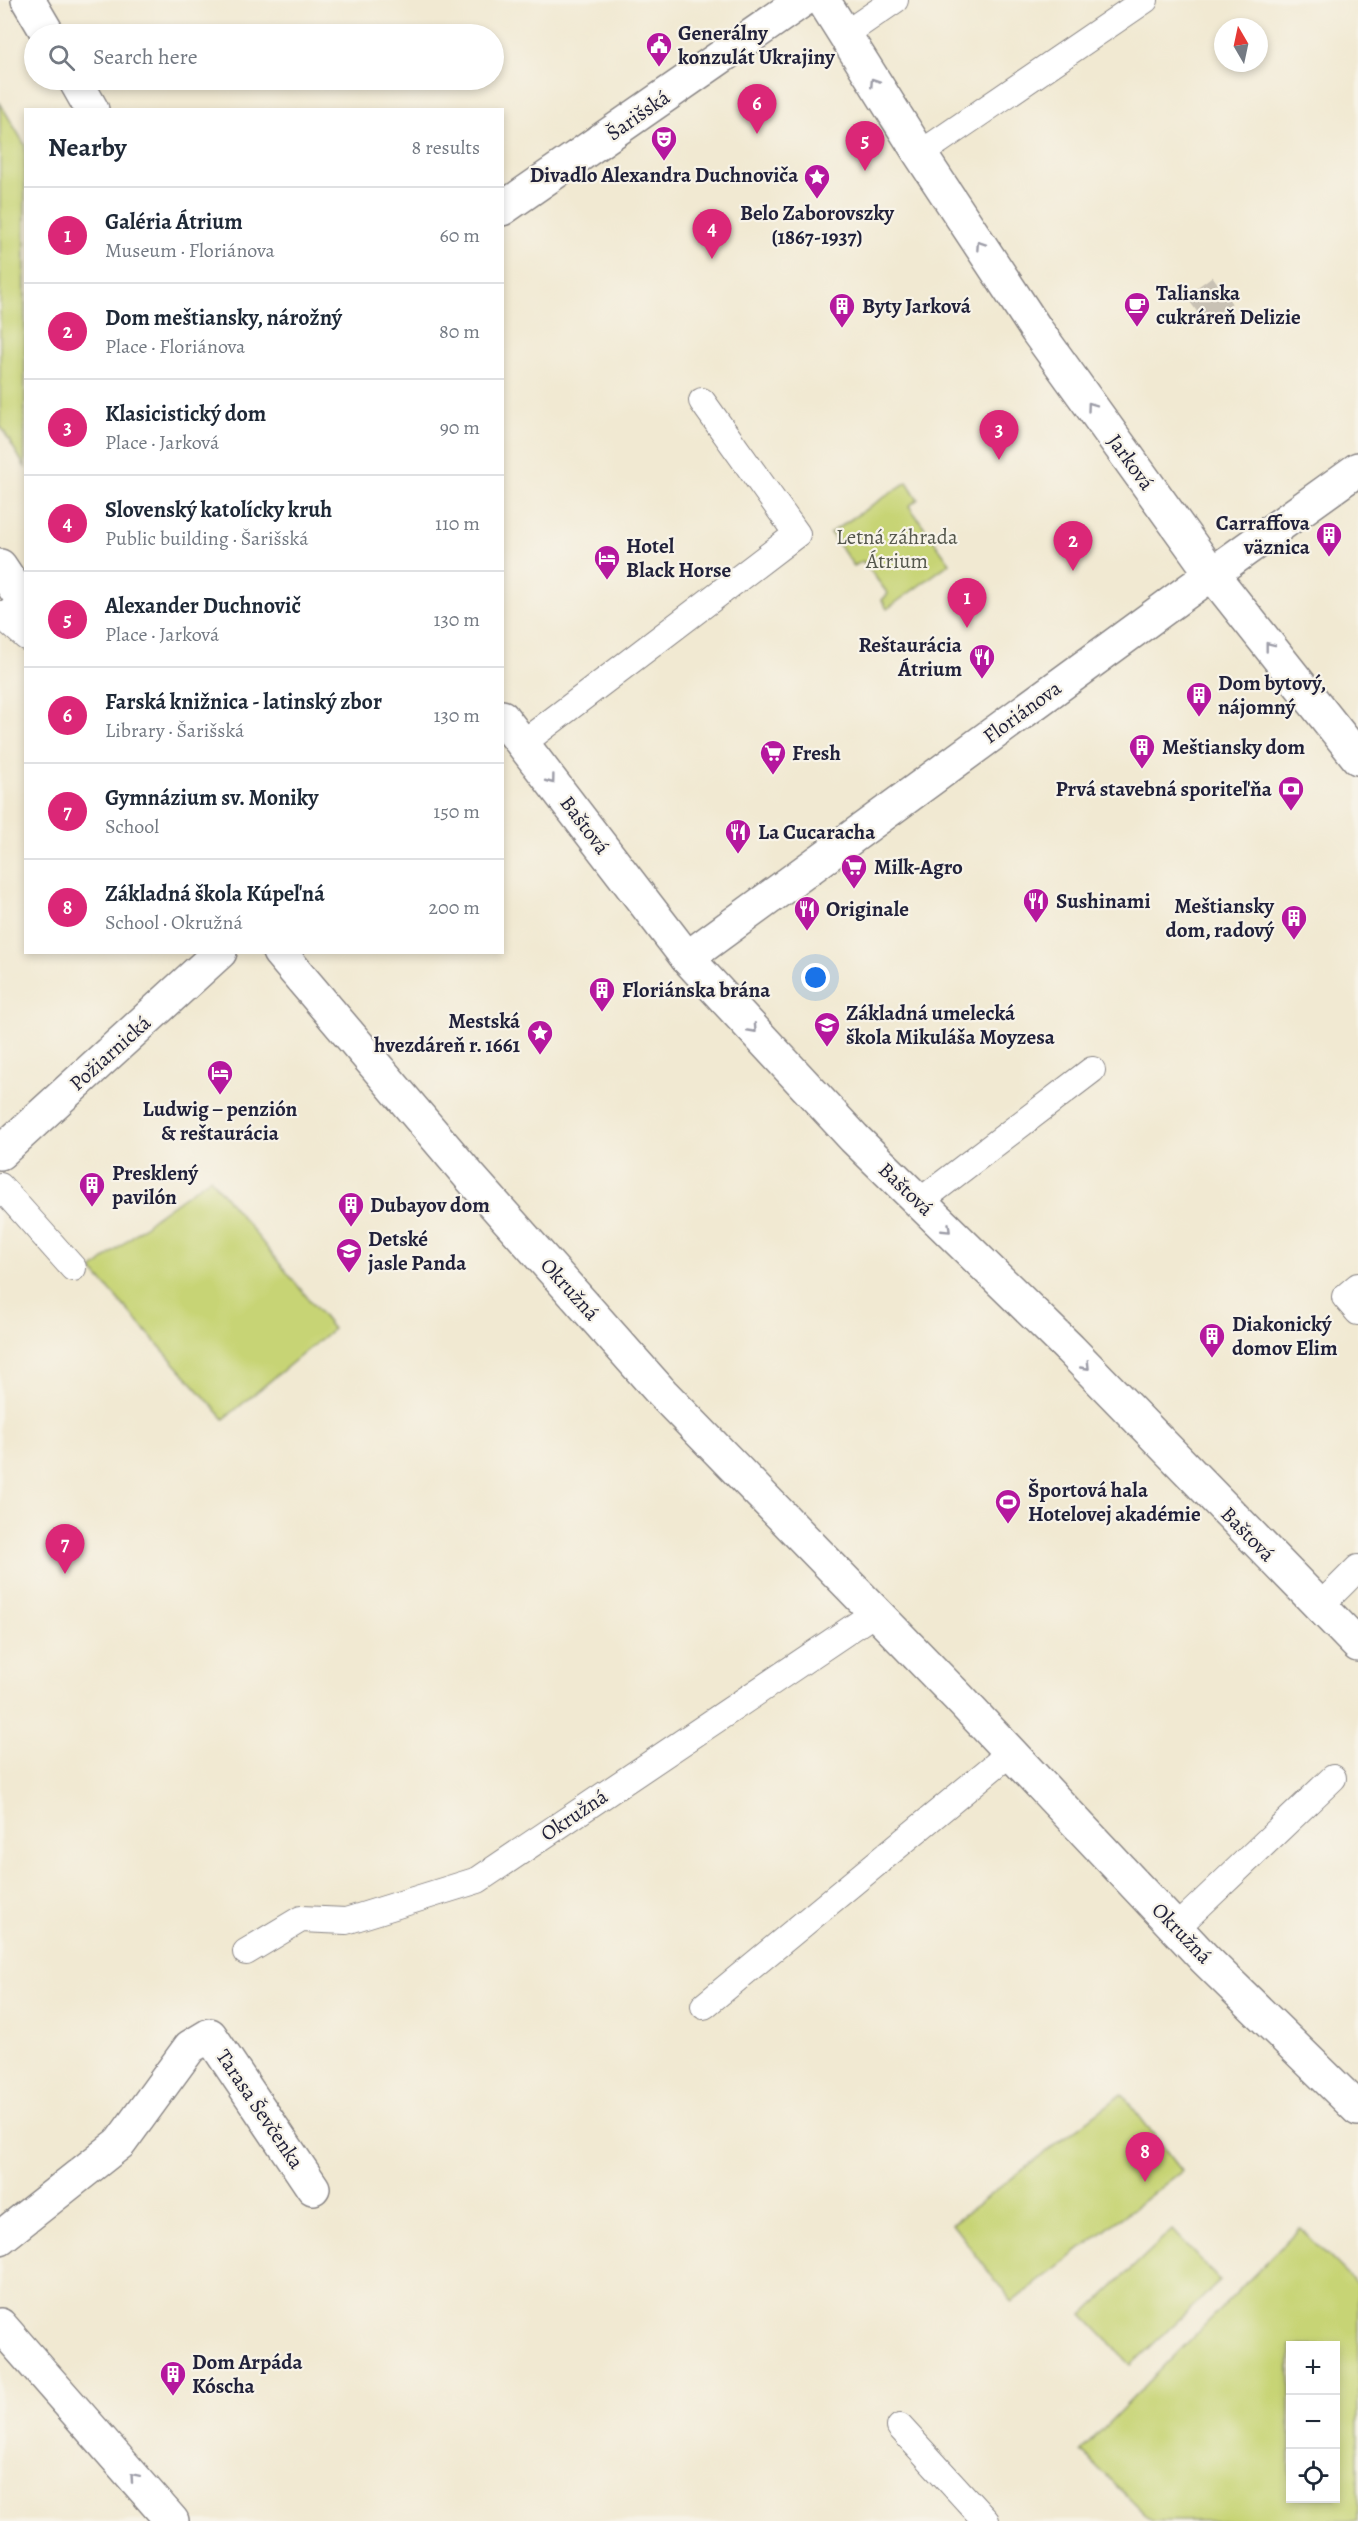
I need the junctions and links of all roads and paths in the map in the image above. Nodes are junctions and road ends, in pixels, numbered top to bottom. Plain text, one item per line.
1 (28, 0) edge
2 (803, 0) edge
3 (823, 0) edge
4 (895, 0) edge
5 (1145, 0) edge
6 (42, 24) edge
7 (844, 35) junction
8 (81, 90) edge
9 (92, 108) edge
10 (920, 154) junction
11 (504, 208) edge
12 (702, 402) dead end
13 (1358, 469) edge
14 (0, 566) edge
15 (1212, 574) junction
16 (24, 602) edge
17 (0, 614) edge
18 (24, 635) edge
19 (504, 719) edge
20 (523, 743) junction
21 (1358, 758) edge
22 (218, 954) edge
23 (281, 954) edge
24 (687, 958) junction
25 (1092, 1070) dead end
26 (0, 1153) edge
27 (0, 1186) edge
28 (920, 1202) junction
29 (73, 1268) dead end
30 (1358, 1287) edge
31 (1358, 1312) edge
32 (1358, 1568) edge
33 (1320, 1606) junction
34 (876, 1612) junction
35 (1358, 1645) edge
36 (1010, 1753) junction
37 (1333, 1778) dead end
38 (1176, 1928) junction
39 (246, 1952) dead end
40 (704, 2006) dead end
41 (1358, 2109) edge
42 (313, 2188) dead end
43 (0, 2238) edge
44 (0, 2325) edge
45 (900, 2427) dead end
46 (172, 2521) edge
47 (986, 2521) edge

1 - 6 street
2 - 11 street, Šarišská
3 - 7 street, Jarková
4 - 7 lane
5 - 10 lane
10 -> 7 street, Jarková
8 - 9 street
15 -> 10 street, Jarková
12 - 20 lane
13 - 15 street, Floriánova
14 - 16 street
21 -> 15 street, Jarková
15 - 24 street, Floriánova
17 - 18 lane
19 - 20 street, Baštová
20 -> 24 street, Baštová
22 - 26 street, Požiarnická
23 - 34 street, Okružná
24 -> 28 street, Baštová
25 - 28 lane
27 - 29 lane
28 -> 33 street, Baštová
30 - 31 lane
32 - 33 lane
33 - 35 street, Baštová
34 - 36 street, Okružná
34 - 39 lane, Okružná
36 - 38 street, Okružná
36 - 40 lane
37 - 38 lane
38 - 41 street, Okružná
42 - 43 street, Tarasa Ševčenka
46 -> 44 street
45 - 47 lane

